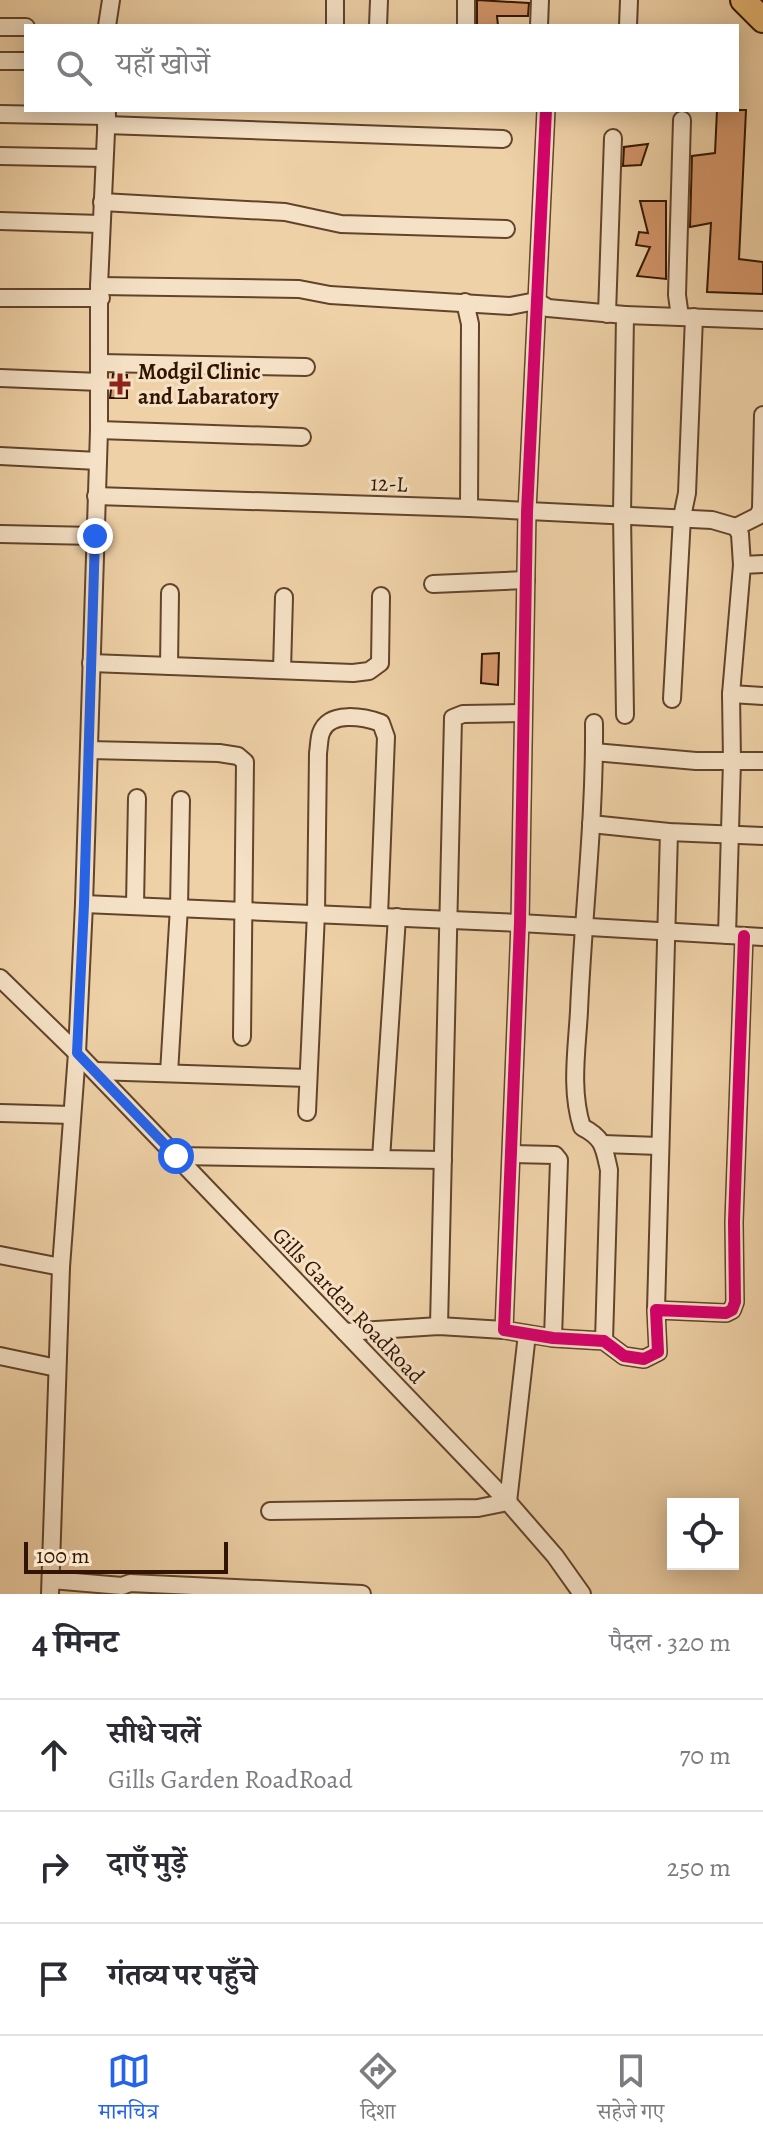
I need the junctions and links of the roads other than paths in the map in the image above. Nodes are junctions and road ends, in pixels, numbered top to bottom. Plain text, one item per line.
1 (111, 0) edge
2 (335, 0) edge
3 (379, 0) edge
4 (466, 0) edge
5 (540, 0) edge
6 (629, 0) edge
7 (743, 0) edge
8 (763, 20) edge
9 (107, 24) edge
10 (335, 24) edge
11 (378, 24) edge
12 (466, 24) edge
13 (539, 24) edge
14 (628, 24) edge
15 (0, 27) edge
16 (24, 27) edge
17 (0, 61) edge
18 (24, 61) edge
19 (546, 112) edge
20 (0, 114) edge
21 (107, 117) edge
22 (682, 120) dead end
23 (613, 138) dead end
24 (503, 139) dead end
25 (0, 156) edge
26 (104, 158) junction
27 (102, 202) junction
28 (0, 221) edge
29 (101, 224) junction
30 (506, 229) dead end
31 (100, 292) junction
32 (0, 298) edge
33 (536, 301) junction
34 (465, 302) junction
35 (607, 314) junction
36 (625, 315) junction
37 (687, 317) junction
38 (763, 320) edge
39 (100, 363) junction
40 (306, 367) dead end
41 (0, 378) edge
42 (100, 382) junction
43 (763, 415) edge
44 (99, 430) junction
45 (302, 437) dead end
46 (0, 456) edge
47 (98, 461) junction
48 (96, 496) junction
49 (469, 508) junction
50 (527, 512) junction
51 (622, 514) junction
52 (682, 517) junction
53 (736, 527) junction
54 (0, 534) edge
55 (95, 536) junction
56 (763, 564) edge
57 (742, 565) junction
58 (526, 580) junction
59 (433, 584) dead end
60 (170, 593) dead end
61 (381, 596) dead end
62 (284, 597) dead end
63 (91, 663) junction
64 (169, 666) junction
65 (282, 670) junction
66 (731, 694) junction
67 (763, 696) edge
68 (672, 699) dead end
69 (523, 713) junction
70 (625, 715) dead end
71 (594, 723) dead end
72 (89, 750) junction
73 (594, 752) junction
74 (732, 761) junction
75 (763, 761) edge
76 (137, 798) dead end
77 (181, 800) dead end
78 (591, 824) junction
79 (669, 832) junction
80 (729, 834) junction
81 (763, 836) edge
82 (84, 904) junction
83 (135, 905) junction
84 (179, 907) junction
85 (242, 910) junction
86 (316, 913) junction
87 (379, 916) junction
88 (397, 917) junction
89 (448, 920) junction
90 (520, 923) junction
91 (583, 927) junction
92 (664, 932) junction
93 (727, 935) junction
94 (744, 936) junction
95 (763, 937) edge
96 (0, 978) edge
97 (242, 1037) dead end
98 (77, 1053) junction
99 (95, 1071) junction
100 (169, 1073) junction
101 (308, 1078) junction
102 (307, 1112) dead end
103 (0, 1113) edge
104 (72, 1115) junction
105 (603, 1144) junction
106 (659, 1146) junction
107 (512, 1154) junction
108 (176, 1156) junction
109 (381, 1159) junction
110 (443, 1160) junction
111 (0, 1255) edge
112 (61, 1267) junction
113 (656, 1310) junction
114 (439, 1326) junction
115 (504, 1330) junction
116 (345, 1332) junction
117 (527, 1334) junction
118 (553, 1338) junction
119 (604, 1341) junction
120 (0, 1356) edge
121 (57, 1368) junction
122 (508, 1502) junction
123 (270, 1511) dead end
124 (51, 1587) edge
125 (122, 1590) edge
126 (362, 1594) edge
127 (582, 1594) edge

1 - 9 street
2 - 10 street
3 - 11 street
4 - 12 street
5 - 13 street
6 - 14 street
7 - 8 highway
15 - 16 street
17 - 18 street
19 - 33 street
20 - 21 street
21 - 24 street
21 - 26 street
22 - 37 street
23 - 35 street
25 - 26 street
26 - 27 street
27 - 29 street
27 - 30 street
28 - 29 street
29 - 31 street
31 - 32 street
31 - 34 street
31 - 39 street
33 - 34 street
33 - 35 street
33 - 50 street
34 - 49 street
35 - 36 street
36 - 37 street
36 - 51 street
37 - 38 street
37 - 52 street
39 - 40 street
39 - 42 street
41 - 42 street
42 - 44 street
43 - 53 street
44 - 45 street
44 - 47 street
46 - 47 street
47 - 48 street
48 - 49 street, 12-L
48 - 55 street
49 - 50 street, 12-L
50 - 51 street, 12-L
50 - 58 street
51 - 52 street, 12-L
51 - 70 street
52 - 53 street, 12-L
52 - 68 street
53 - 57 street
54 - 55 street
55 - 63 street
56 - 57 street
57 - 66 street
58 - 59 street
58 - 69 street
60 - 64 street
61 - 65 street
62 - 65 street
63 - 64 street
63 - 72 street
64 - 65 street
66 - 67 street
66 - 74 street
69 - 89 street
69 - 90 street
71 - 73 street
72 - 82 street
72 - 85 street
73 - 74 street
73 - 78 street
74 - 75 street
74 - 80 street
76 - 83 street
77 - 84 street
78 - 79 street
78 - 91 street
79 - 80 street
79 - 92 street
80 - 81 street
80 - 93 street
82 - 83 street
82 - 98 street
83 - 84 street
84 - 85 street
84 - 100 street
85 - 86 street
85 - 97 street
86 - 87 street
86 - 87 street
86 - 101 street
87 - 88 street
88 - 89 street
88 - 109 street
89 - 90 street
89 - 110 street
90 - 91 street
90 - 107 street
91 - 92 street
91 - 105 street
92 - 93 street
92 - 106 street
93 - 94 street
94 - 95 street
94 - 113 street
96 - 98 street, Gills Garden RoadRoad
98 - 99 street, Gills Garden RoadRoad
98 - 104 street
99 - 100 street
99 - 108 street, Gills Garden RoadRoad
100 - 101 street
101 - 102 street
103 - 104 street
104 - 112 street
105 - 106 street
105 - 119 street
106 - 113 street
107 - 115 street
107 - 118 street
108 - 109 street
108 - 116 street, Gills Garden RoadRoad
109 - 110 street
110 - 114 street
111 - 112 street
112 - 121 street
113 - 119 street
114 - 115 street
114 - 116 street
115 - 117 street
116 - 122 street, Gills Garden RoadRoad
117 - 118 street
117 - 122 street
118 - 119 street
120 - 121 street
121 - 124 street
122 - 123 street
122 - 127 street, Gills Garden RoadRoad
124 - 125 street
125 - 126 street

